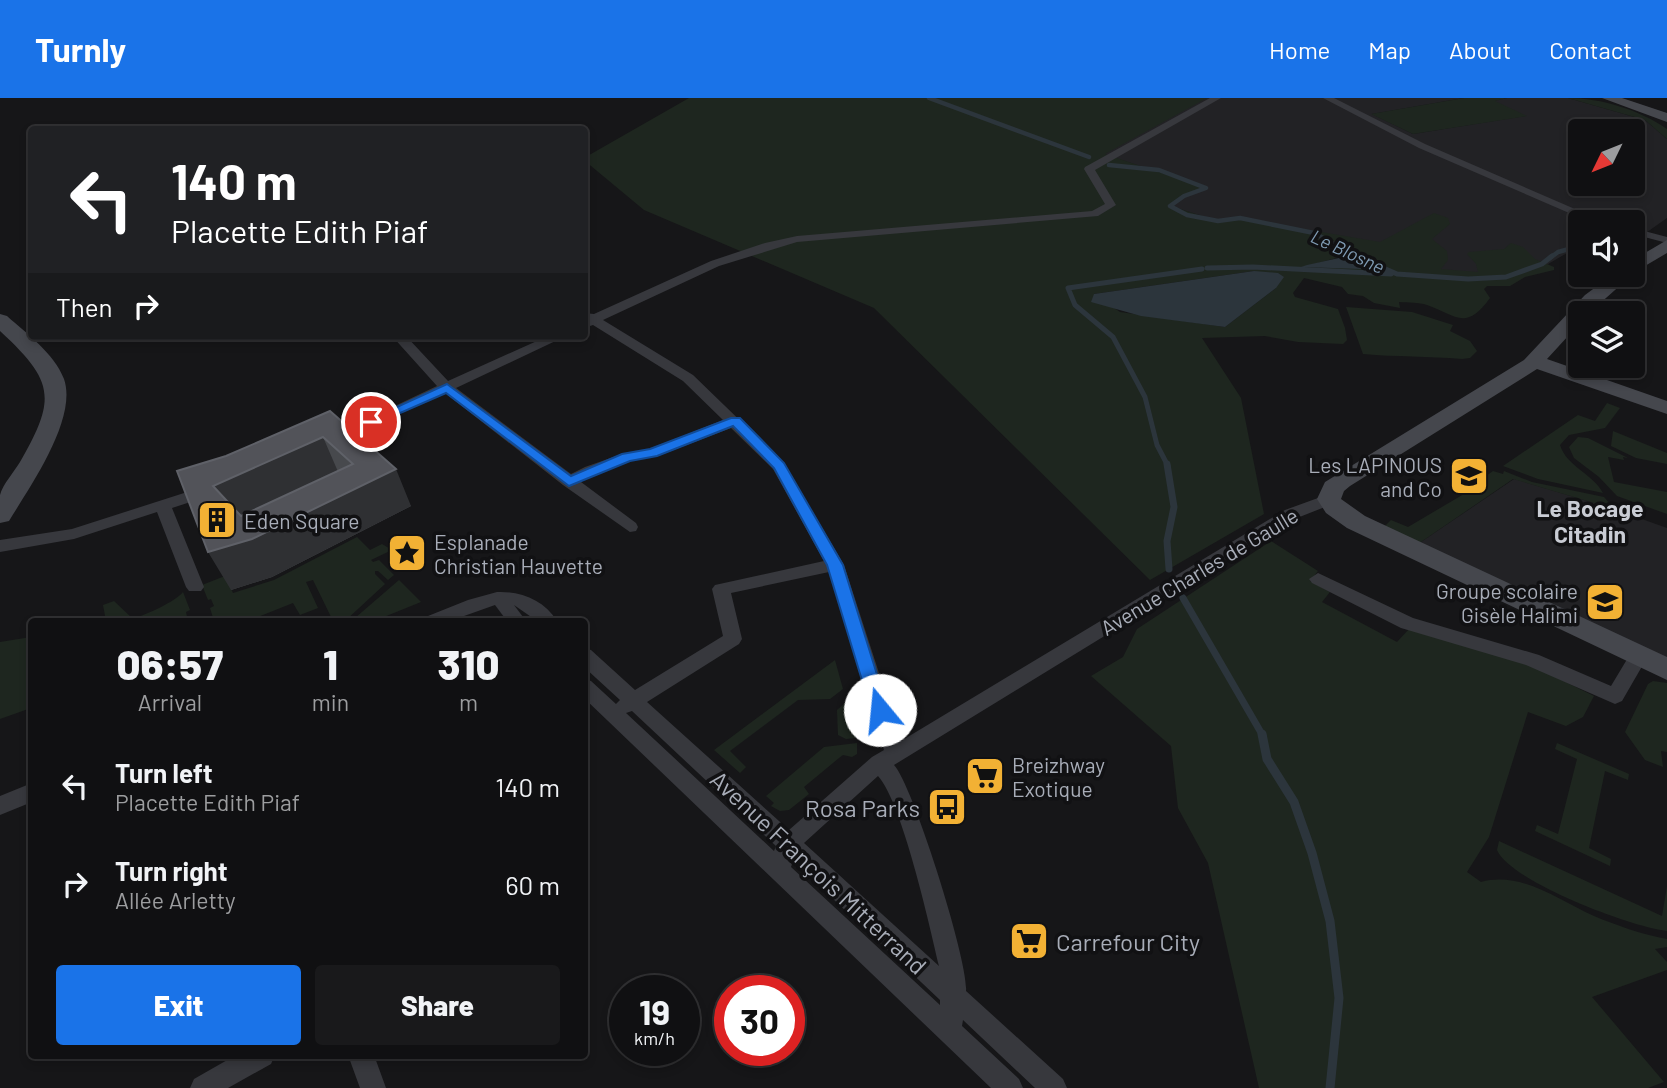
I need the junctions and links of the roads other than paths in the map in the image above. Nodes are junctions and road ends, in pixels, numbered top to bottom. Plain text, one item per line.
1 (1217, 98) edge
2 (1327, 98) edge
3 (1610, 98) edge
4 (1667, 116) edge
5 (1572, 210) edge
6 (1645, 237) edge
7 (1645, 242) edge
8 (1664, 246) edge
9 (1645, 259) edge
10 (1608, 287) edge
11 (588, 319) edge
12 (0, 320) edge
13 (403, 340) edge
14 (550, 340) edge
15 (1535, 361) junction
16 (447, 388) junction
17 (1667, 408) edge
18 (735, 421) junction
19 (312, 448) edge
20 (569, 482) junction
21 (226, 484) edge
22 (1329, 499) junction
23 (163, 506) junction
24 (0, 515) edge
25 (630, 527) dead end
26 (0, 546) edge
27 (835, 565) junction
28 (1318, 579) dead end
29 (195, 587) dead end
30 (501, 600) junction
31 (442, 618) edge
32 (515, 618) edge
33 (545, 618) edge
34 (1639, 656) junction
35 (588, 659) edge
36 (1667, 669) edge
37 (588, 690) edge
38 (633, 700) junction
39 (614, 714) junction
40 (887, 759) junction
41 (28, 794) edge
42 (0, 806) edge
43 (788, 844) junction
44 (779, 869) junction
45 (954, 996) junction
46 (949, 1030) junction
47 (255, 1059) edge
48 (362, 1059) edge
49 (203, 1088) edge
50 (373, 1088) edge
51 (1010, 1088) edge
52 (1054, 1088) edge

1 - 11 street
2 - 5 street
3 - 4 street
6 - 8 street
7 - 8 street
8 - 9 street
10 - 15 street, Avenue Charles de Gaulle
11 - 18 street
12 - 24 street
13 - 16 street
14 - 16 street
15 - 17 street
15 - 22 street, Avenue Charles de Gaulle
16 - 19 street
16 - 20 street
18 - 20 street
18 - 27 street
20 - 25 street
21 - 23 street
22 - 34 street
22 - 40 street, Avenue Charles de Gaulle
23 - 26 street
23 - 29 street
27 - 38 street
27 - 40 street
28 - 34 street
30 - 31 street
30 - 32 street
30 - 33 street
34 - 36 street
35 - 38 street, Avenue François Mitterrand
37 - 39 street, Avenue François Mitterrand
38 - 39 street
38 - 43 street, Avenue François Mitterrand
39 - 44 street, Avenue François Mitterrand
40 - 43 street, Avenue Charles de Gaulle
40 - 45 street
41 - 42 street
43 - 44 street
43 - 45 street, Avenue François Mitterrand
44 - 46 street, Avenue François Mitterrand
45 - 46 street
45 - 52 street, Avenue François Mitterrand
46 - 51 street, Avenue François Mitterrand
47 - 49 street
48 - 50 street

